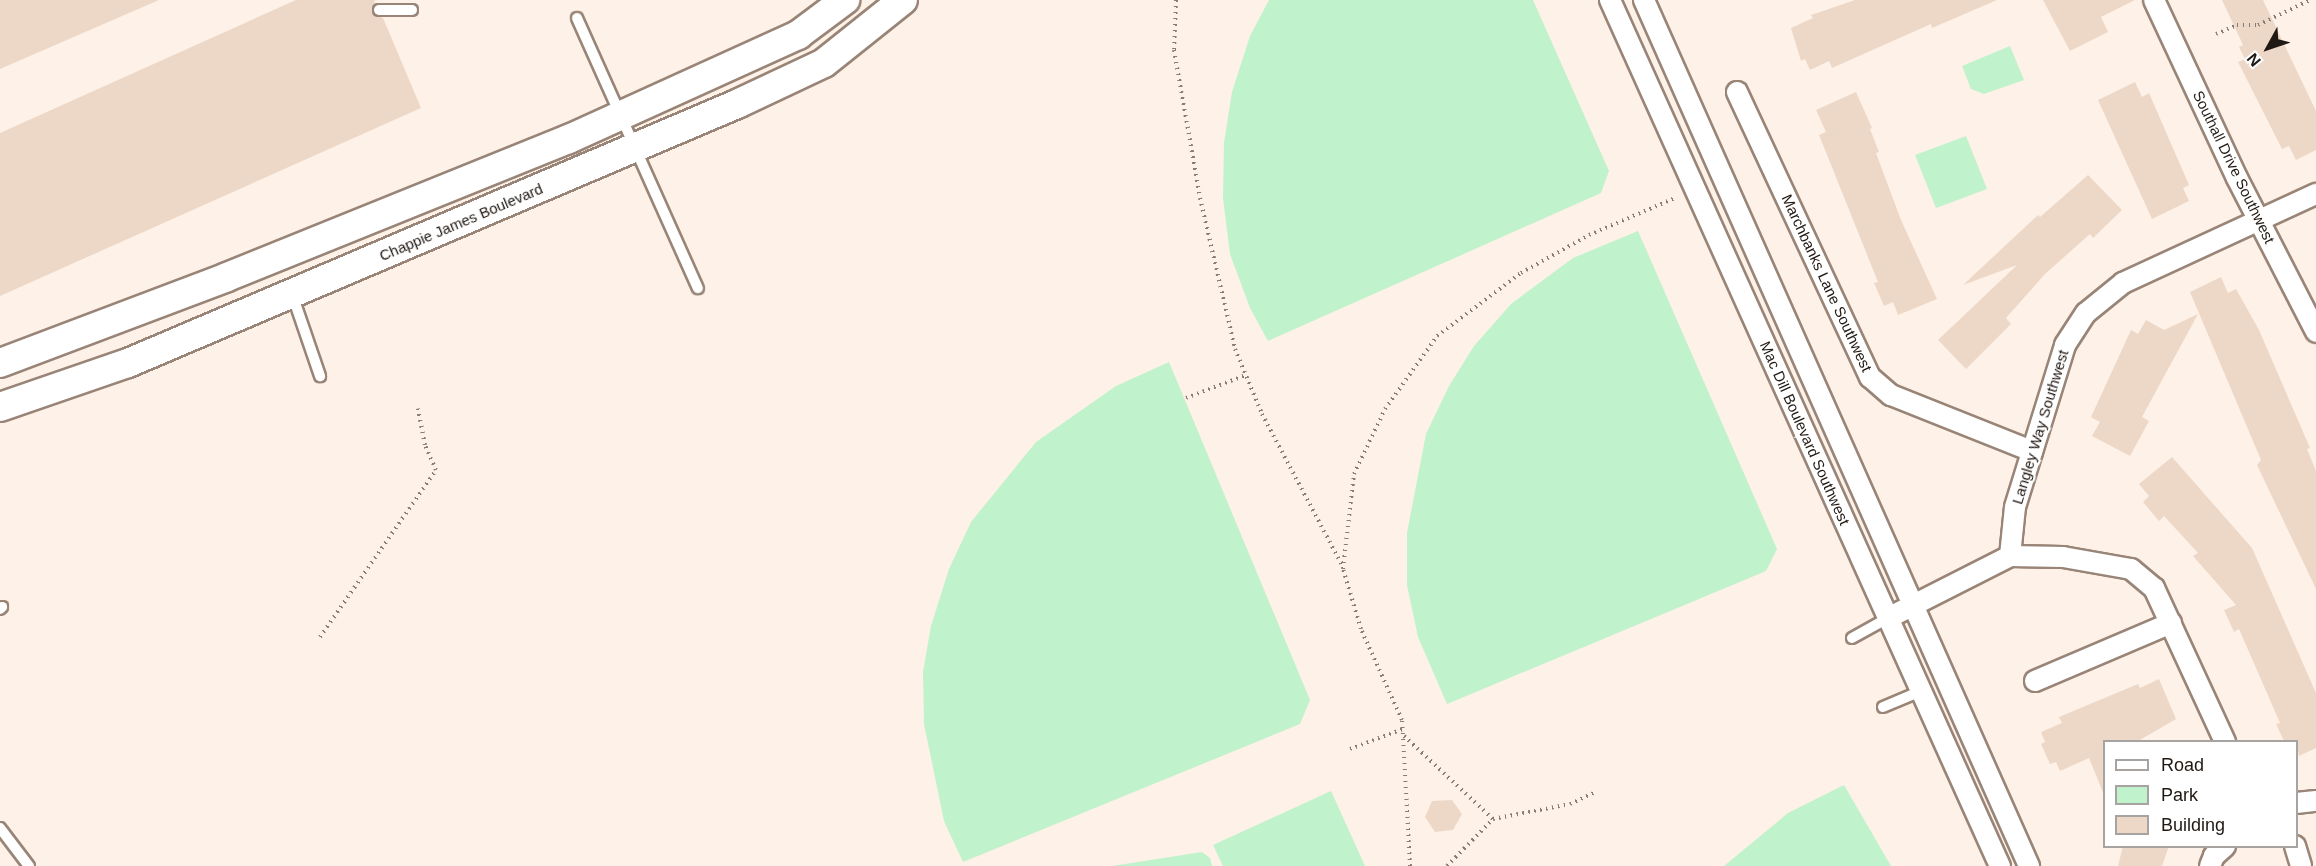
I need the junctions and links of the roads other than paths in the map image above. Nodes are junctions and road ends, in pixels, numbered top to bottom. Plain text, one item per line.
1 (845, 0) edge
2 (903, 0) edge
3 (1610, 0) edge
4 (1644, 0) edge
5 (2154, 0) edge
6 (379, 10) dead end
7 (412, 10) dead end
8 (577, 18) dead end
9 (1737, 92) dead end
10 (620, 116) junction
11 (634, 148) junction
12 (2316, 194) edge
13 (2259, 220) junction
14 (698, 288) dead end
15 (292, 294) junction
16 (2316, 332) edge
17 (0, 363) edge
18 (320, 376) dead end
19 (0, 407) edge
20 (2032, 451) junction
21 (2010, 556) junction
22 (1914, 605) junction
23 (1888, 618) junction
24 (2171, 623) junction
25 (1852, 638) dead end
26 (2035, 681) dead end
27 (1921, 691) junction
28 (1882, 707) dead end
29 (2225, 740) edge
30 (2316, 801) edge
31 (2298, 803) edge
32 (0, 828) edge
33 (2223, 848) edge
34 (2296, 848) edge
35 (29, 866) edge
36 (2000, 866) edge
37 (2029, 866) edge
38 (2210, 866) edge
39 (2301, 866) edge

1 - 10 street
2 - 11 street, Chappie James Boulevard
3 - 23 street, Mac Dill Boulevard Southwest
4 - 22 street, Mac Dill Boulevard Southwest
5 - 13 street, Southall Drive Southwest
6 - 7 lane
8 - 10 lane
9 - 20 street, Marchbanks Lane Southwest
10 - 11 lane
10 - 17 street
11 - 14 lane
11 - 15 street, Chappie James Boulevard
12 - 13 street, Langley Way Southwest
13 - 16 street, Southall Drive Southwest
13 - 20 street, Langley Way Southwest
15 - 18 lane
15 - 19 street, Chappie James Boulevard
20 - 21 street, Langley Way Southwest
21 - 22 street
21 - 24 street
22 - 23 street
22 - 37 street, Mac Dill Boulevard Southwest
23 - 25 lane
23 - 27 street, Mac Dill Boulevard Southwest
24 - 26 street
24 - 29 street
27 - 28 lane
27 - 36 street, Mac Dill Boulevard Southwest
30 - 31 street
32 - 35 lane
33 - 38 street
34 - 39 street

